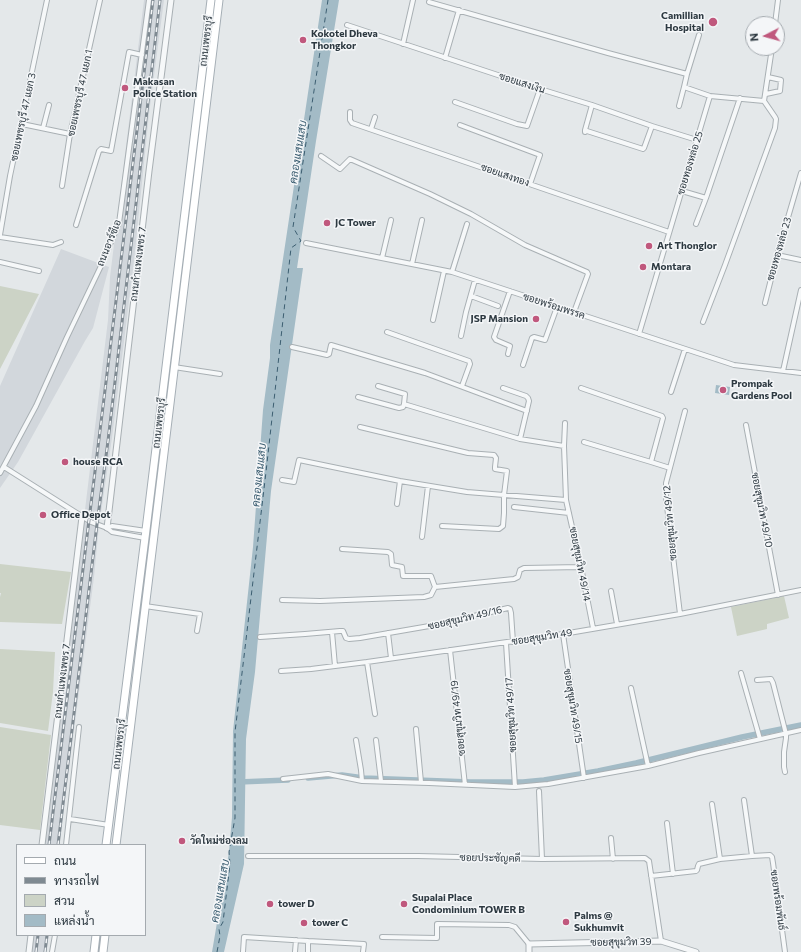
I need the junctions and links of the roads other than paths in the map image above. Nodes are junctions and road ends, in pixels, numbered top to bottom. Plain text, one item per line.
1 (47, 0) edge
2 (100, 0) edge
3 (150, 0) edge
4 (171, 0) edge
5 (211, 0) edge
6 (219, 0) edge
7 (413, 0) edge
8 (778, 0) edge
9 (429, 2) dead end
10 (459, 10) junction
11 (776, 16) edge
12 (347, 25) dead end
13 (699, 35) dead end
14 (402, 44) junction
15 (142, 55) junction
16 (771, 56) edge
17 (445, 58) junction
18 (687, 74) junction
19 (768, 77) junction
20 (684, 87) junction
21 (540, 89) junction
22 (766, 94) junction
23 (710, 96) junction
24 (740, 98) junction
25 (764, 101) junction
26 (455, 102) dead end
27 (49, 105) dead end
28 (592, 105) junction
29 (679, 106) dead end
30 (350, 112) dead end
31 (375, 117) dead end
32 (22, 124) junction
33 (460, 125) dead end
34 (652, 126) junction
35 (43, 128) junction
36 (371, 129) junction
37 (70, 134) junction
38 (697, 140) junction
39 (321, 156) dead end
40 (801, 173) edge
41 (530, 184) junction
42 (62, 186) dead end
43 (682, 191) junction
44 (706, 198) junction
45 (391, 220) dead end
46 (422, 220) dead end
47 (467, 224) dead end
48 (696, 224) dead end
49 (76, 225) dead end
50 (669, 232) junction
51 (0, 234) edge
52 (61, 242) dead end
53 (306, 243) dead end
54 (777, 255) junction
55 (382, 258) junction
56 (801, 260) edge
57 (0, 262) edge
58 (412, 264) junction
59 (38, 271) dead end
60 (444, 271) junction
61 (452, 272) junction
62 (177, 276) junction
63 (185, 277) junction
64 (475, 280) junction
65 (801, 290) edge
66 (510, 291) junction
67 (471, 296) junction
68 (765, 303) dead end
69 (498, 306) dead end
70 (558, 307) junction
71 (799, 308) edge
72 (574, 312) junction
73 (432, 320) dead end
74 (703, 322) dead end
75 (387, 332) dead end
76 (639, 334) junction
77 (461, 336) dead end
78 (292, 347) dead end
79 (685, 349) junction
80 (508, 354) dead end
81 (523, 365) dead end
82 (174, 367) junction
83 (783, 371) junction
84 (801, 373) edge
85 (220, 374) dead end
86 (378, 386) dead end
87 (462, 386) junction
88 (503, 388) dead end
89 (581, 388) dead end
90 (671, 392) dead end
91 (358, 396) dead end
92 (404, 404) junction
93 (527, 411) junction
94 (685, 411) dead end
95 (565, 422) dead end
96 (746, 425) dead end
97 (360, 427) dead end
98 (520, 440) junction
99 (584, 442) dead end
100 (564, 446) junction
101 (651, 462) junction
102 (4, 467) junction
103 (670, 468) junction
104 (0, 473) edge
105 (282, 480) dead end
106 (400, 481) junction
107 (428, 486) junction
108 (504, 495) junction
109 (566, 500) junction
110 (397, 504) dead end
111 (514, 507) dead end
112 (569, 513) junction
113 (82, 517) junction
114 (442, 526) dead end
115 (107, 528) junction
116 (146, 535) junction
117 (422, 537) dead end
118 (342, 549) dead end
119 (581, 567) junction
120 (435, 588) junction
121 (801, 590) edge
122 (611, 591) dead end
123 (778, 595) junction
124 (282, 600) dead end
125 (145, 606) junction
126 (680, 614) junction
127 (617, 624) junction
128 (592, 628) junction
129 (197, 631) dead end
130 (332, 632) junction
131 (388, 633) junction
132 (562, 634) junction
133 (260, 636) dead end
134 (513, 642) junction
135 (506, 643) junction
136 (450, 650) junction
137 (391, 658) junction
138 (367, 662) junction
139 (335, 666) junction
140 (281, 671) dead end
141 (741, 673) dead end
142 (758, 680) dead end
143 (630, 688) dead end
144 (375, 714) dead end
145 (79, 727) dead end
146 (416, 729) dead end
147 (801, 730) edge
148 (786, 734) junction
149 (356, 740) dead end
150 (376, 740) dead end
151 (760, 740) junction
152 (648, 766) junction
153 (786, 772) dead end
154 (584, 778) junction
155 (283, 779) dead end
156 (362, 781) junction
157 (381, 781) junction
158 (421, 782) junction
159 (465, 785) junction
160 (515, 787) junction
161 (539, 791) dead end
162 (744, 800) dead end
163 (712, 804) dead end
164 (70, 819) junction
165 (119, 820) junction
166 (109, 822) junction
167 (667, 823) dead end
168 (611, 838) dead end
169 (42, 844) edge
170 (66, 844) edge
171 (106, 844) edge
172 (116, 844) edge
173 (248, 856) dead end
174 (752, 856) junction
175 (542, 859) junction
176 (613, 859) junction
177 (720, 859) junction
178 (673, 874) junction
179 (651, 876) junction
180 (31, 936) edge
181 (55, 936) edge
182 (96, 936) edge
183 (105, 936) edge
184 (382, 937) dead end
185 (296, 940) junction
186 (308, 941) junction
187 (661, 941) junction
188 (529, 944) junction
189 (29, 952) edge
190 (52, 952) edge
191 (94, 952) edge
192 (103, 952) edge
193 (243, 952) edge
194 (295, 952) edge
195 (308, 952) edge
196 (363, 952) edge
197 (529, 952) edge
198 (696, 952) edge
199 (785, 952) edge

1 - 32 street, ซอยเพชรบุรี 47 แยก 3
2 - 37 street, ซอยเพชรบุรี 47 แยก 1
3 - 15 street, ถนนอาร์ซีเอ
4 - 115 street, ถนนกำแพงเพชร 7
5 - 62 main road, ถนนเพชรบุรี
6 - 63 main road, ถนนเพชรบุรี
7 - 14 street
8 - 11 street
9 - 10 street
10 - 17 street
10 - 18 street
12 - 14 street, ซอยแสงเงิน
13 - 18 street
14 - 17 street, ซอยแสงเงิน
15 - 49 street
15 - 102 street, ถนนอาร์ซีเอ
16 - 19 street
17 - 21 street, ซอยแสงเงิน
18 - 20 street
19 - 22 street
19 - 22 street
20 - 23 street
20 - 29 street
21 - 26 street
21 - 28 street, ซอยแสงเงิน
22 - 25 street
23 - 24 street
23 - 38 street, ซอยทองหล่อ 25
24 - 25 street
24 - 44 street
25 - 74 street
27 - 35 street
28 - 34 street, ซอยแสงเงิน
28 - 34 street
30 - 36 street, ซอยแสงทอง
31 - 36 street
32 - 35 street
32 - 51 street, ซอยเพชรบุรี 47 แยก 3
33 - 41 street
34 - 38 street, ซอยแสงเงิน
35 - 37 street
36 - 41 street, ซอยแสงทอง
37 - 42 street, ซอยเพชรบุรี 47 แยก 1
38 - 43 street, ซอยทองหล่อ 25
39 - 72 street
40 - 54 street, ซอยทองหล่อ 23
41 - 50 street, ซอยแสงทอง
43 - 44 street
43 - 50 street, ซอยทองหล่อ 25
44 - 48 street
45 - 55 street
46 - 58 street
47 - 61 street
50 - 76 street, ซอยทองหล่อ 25
51 - 52 street
53 - 55 street, ซอยพร้อมพรรค
54 - 56 street
54 - 68 street, ซอยทองหล่อ 23
55 - 58 street, ซอยพร้อมพรรค
57 - 59 street
58 - 60 street, ซอยพร้อมพรรค
60 - 61 street, ซอยพร้อมพรรค
60 - 73 street
61 - 64 street, ซอยพร้อมพรรค
62 - 63 main road
62 - 116 main road, ถนนเพชรบุรี
63 - 82 main road, ถนนเพชรบุรี
64 - 66 street, ซอยพร้อมพรรค
64 - 67 street
65 - 71 street
66 - 70 street, ซอยพร้อมพรรค
66 - 80 street
67 - 69 street
67 - 77 street
70 - 72 street, ซอยพร้อมพรรค
70 - 81 street
71 - 83 street
72 - 76 street, ซอยพร้อมพรรค
75 - 87 street
76 - 79 street, ซอยพร้อมพรรค
78 - 87 street
79 - 83 street, ซอยพร้อมพรรค
79 - 90 street
82 - 85 street
82 - 125 main road, ถนนเพชรบุรี
83 - 84 street, ซอยพร้อมพรรค
86 - 92 street
87 - 93 street
88 - 93 street
89 - 101 street
91 - 92 street
92 - 98 street
93 - 98 street
94 - 103 street, ซอยสุขุมวิท 49/12
95 - 100 street, ซอยสุขุมวิท 49/14
96 - 123 street, ซอยสุขุมวิท 49/10
97 - 108 street
98 - 100 street
99 - 101 street
100 - 109 street, ซอยสุขุมวิท 49/14
101 - 103 street
102 - 104 street, ถนนอาร์ซีเอ
102 - 113 street
103 - 126 street, ซอยสุขุมวิท 49/12
105 - 106 street
106 - 107 street
106 - 110 street
107 - 108 street
107 - 117 street
108 - 109 street
108 - 114 street
109 - 112 street, ซอยสุขุมวิท 49/14
111 - 112 street
112 - 119 street, ซอยสุขุมวิท 49/14
113 - 115 street
113 - 169 street, ถนนกำแพงเพชร 7
115 - 116 street
116 - 166 main road, ถนนเพชรบุรี
118 - 120 street
119 - 120 street
119 - 128 street, ซอยสุขุมวิท 49/14
120 - 124 street
121 - 123 street, ซอยสุขุมวิท 49
122 - 127 street
123 - 126 street, ซอยสุขุมวิท 49
125 - 129 street
125 - 165 main road, ถนนเพชรบุรี
126 - 127 street, ซอยสุขุมวิท 49
127 - 128 street, ซอยสุขุมวิท 49
128 - 132 street, ซอยสุขุมวิท 49
130 - 131 street, ซอยสุขุมวิท 49/16
130 - 133 street, ซอยสุขุมวิท 49/16
130 - 139 street
131 - 134 street, ซอยสุขุมวิท 49/16
131 - 137 street
132 - 134 street, ซอยสุขุมวิท 49
132 - 154 street, ซอยสุขุมวิท 49/15
134 - 135 street, ซอยสุขุมวิท 49
135 - 136 street, ซอยสุขุมวิท 49
135 - 160 street, ซอยสุขุมวิท 49/17
136 - 137 street, ซอยสุขุมวิท 49
136 - 159 street, ซอยสุขุมวิท 49/19
137 - 138 street, ซอยสุขุมวิท 49
138 - 139 street, ซอยสุขุมวิท 49
138 - 144 street
139 - 140 street, ซอยสุขุมวิท 49
141 - 151 street
142 - 148 street
143 - 152 street
145 - 164 street
146 - 158 street
147 - 148 street
148 - 151 street
148 - 153 street
149 - 156 street
150 - 157 street
151 - 152 street
152 - 154 street
154 - 160 street
155 - 156 street
156 - 157 street
157 - 158 street
158 - 159 street
159 - 160 street
161 - 175 street
162 - 174 street
163 - 177 street
164 - 166 street
164 - 170 street
165 - 166 main road
165 - 172 main road, ถนนเพชรบุรี
166 - 171 main road, ถนนเพชรบุรี
167 - 178 street
168 - 176 street
173 - 175 street, ซอยประชัญคดี
174 - 177 street, ซอยพร้อมพันธ์
174 - 199 street, ซอยพร้อมพันธ์
175 - 176 street, ซอยประชัญคดี
176 - 179 street, ซอยประชัญคดี
177 - 178 street, ซอยพร้อมพันธ์
178 - 179 street, ซอยพร้อมพันธ์
179 - 187 street, ซอยประชัญคดี
180 - 189 street
181 - 190 street
182 - 191 main road
183 - 192 main road
184 - 188 street
185 - 186 street
185 - 193 street
185 - 194 street
186 - 195 street
186 - 196 street
187 - 188 street, ซอยสุขุมวิท 39
187 - 198 street, ซอยสุขุมวิท 39
188 - 197 street

